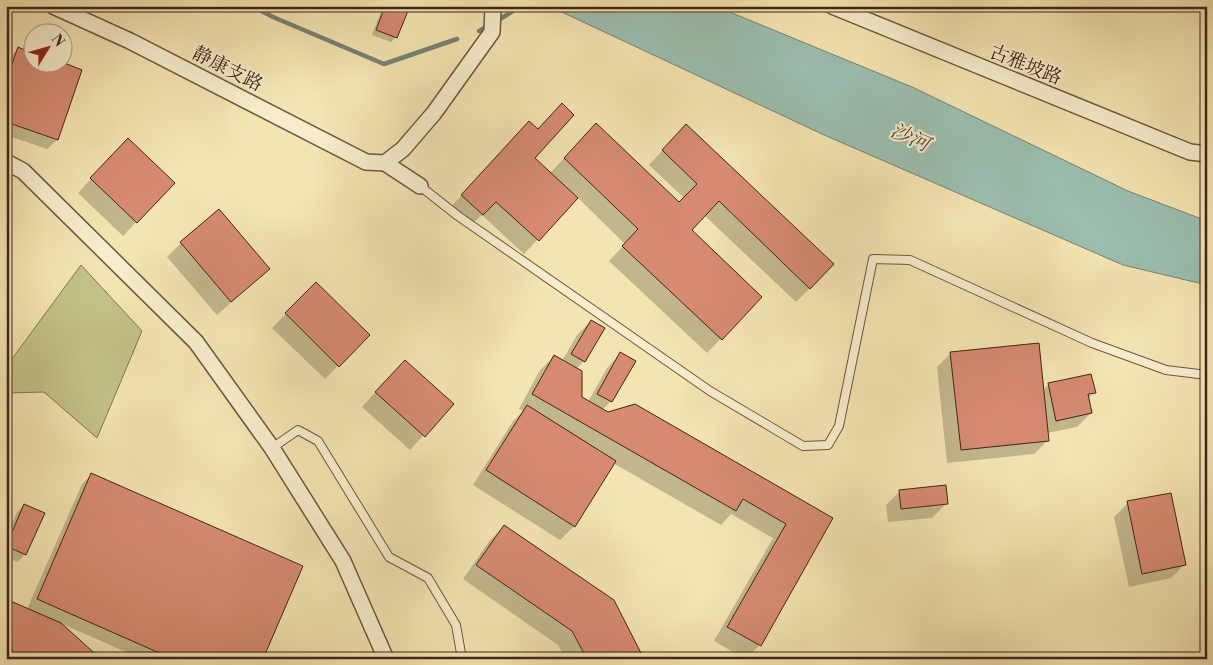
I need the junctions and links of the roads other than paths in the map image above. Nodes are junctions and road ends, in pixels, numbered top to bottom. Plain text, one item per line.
1 (53, 6) edge
2 (832, 6) edge
3 (493, 11) edge
4 (1207, 154) edge
5 (6, 162) edge
6 (385, 163) junction
7 (420, 186) joint
8 (1207, 375) edge
9 (272, 448) junction
10 (386, 659) edge
11 (462, 659) edge

1 - 6 street, 静康支路
2 - 4 street, 古雅坡路
3 - 6 street
5 - 9 street
6 - 7 street, 静康支路
7 - 8 lane
9 - 10 street
9 - 11 lane

